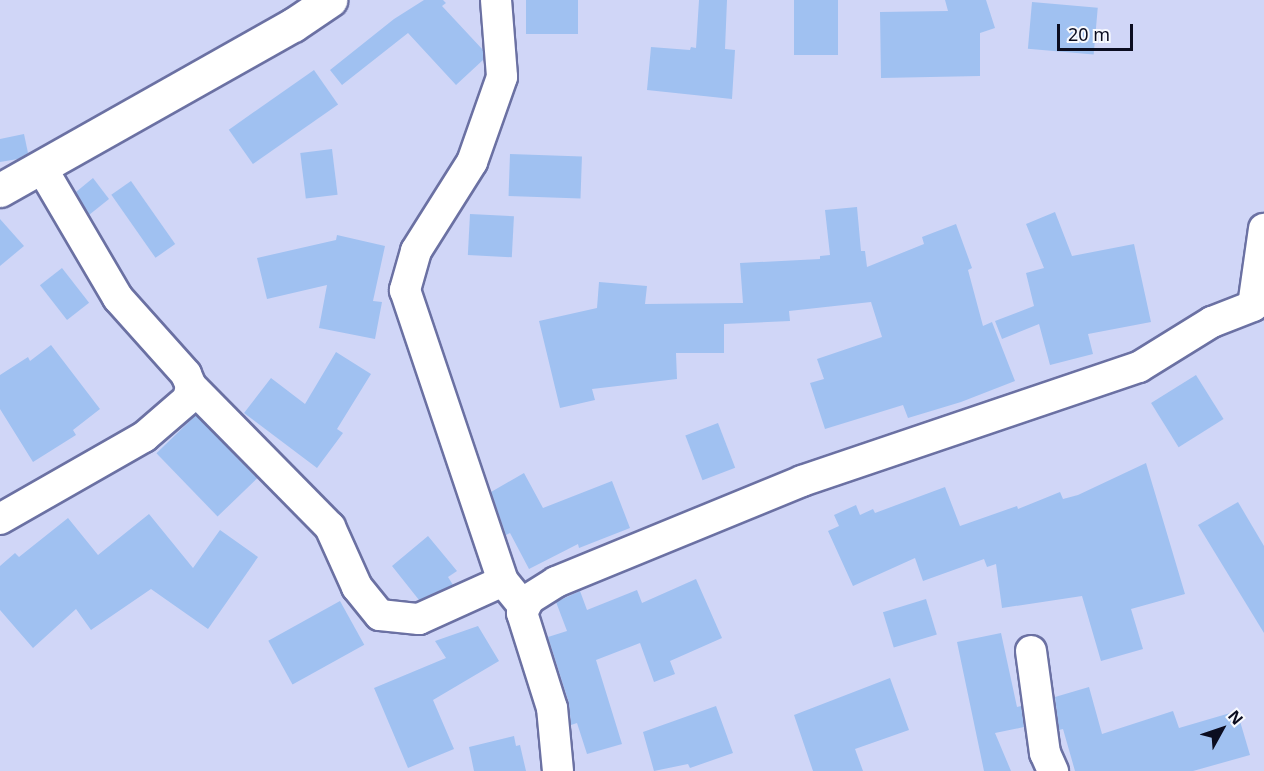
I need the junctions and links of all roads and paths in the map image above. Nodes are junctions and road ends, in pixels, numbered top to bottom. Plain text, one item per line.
1 (330, 0) edge
2 (496, 0) edge
3 (42, 167) junction
4 (0, 190) edge
5 (1264, 229) edge
6 (191, 386) junction
7 (0, 519) edge
8 (503, 581) junction
9 (523, 606) junction
10 (1031, 651) dead end
11 (558, 771) edge
12 (1053, 771) edge

1 - 3 street
2 - 8 street
3 - 4 street
3 - 6 street
5 - 9 street
6 - 7 street
6 - 8 street
8 - 9 street
9 - 11 street
10 - 12 street

